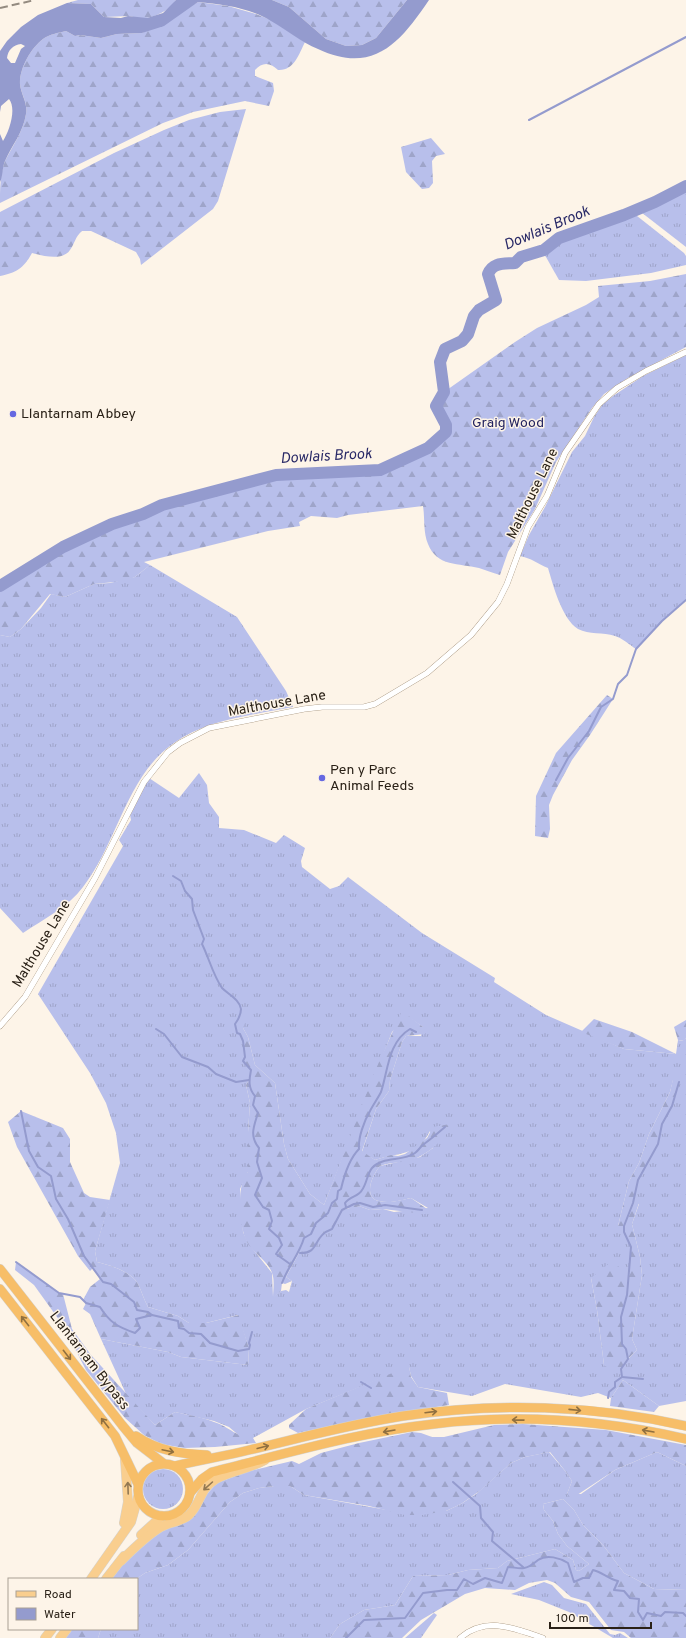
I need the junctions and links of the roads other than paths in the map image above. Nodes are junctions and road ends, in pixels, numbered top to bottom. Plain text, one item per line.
1 (686, 352) edge
2 (0, 1026) edge
3 (0, 1269) edge
4 (0, 1289) edge
5 (122, 1426) junction
6 (686, 1426) edge
7 (686, 1439) edge
8 (225, 1455) junction
9 (125, 1456) junction
10 (268, 1458) junction
11 (163, 1463) junction
12 (175, 1466) junction
13 (138, 1484) junction
14 (190, 1493) junction
15 (138, 1496) junction
16 (162, 1516) junction
17 (119, 1540) junction
18 (121, 1561) junction
19 (92, 1578) edge
20 (107, 1578) edge
21 (51, 1630) edge
22 (66, 1630) edge
23 (45, 1638) edge
24 (60, 1638) edge
25 (460, 1638) edge
26 (542, 1638) edge

1 - 2 street, Malthouse Lane
3 -> 5 highway, Llantarnam Bypass
9 -> 4 highway, Llantarnam Bypass
5 -> 8 highway
5 - 11 highway, Llantarnam Bypass
8 -> 6 highway
7 -> 10 highway
8 - 12 highway
9 - 13 highway, Llantarnam Bypass
17 -> 9 main road
10 - 14 highway
10 -> 18 main road
11 - 12 highway
11 - 13 highway
12 - 14 highway
13 - 15 highway
14 - 16 highway
15 - 16 highway
15 - 17 main road
16 - 18 main road
17 - 19 main road
18 - 20 main road
21 - 23 main road
22 - 24 main road
25 - 26 street

